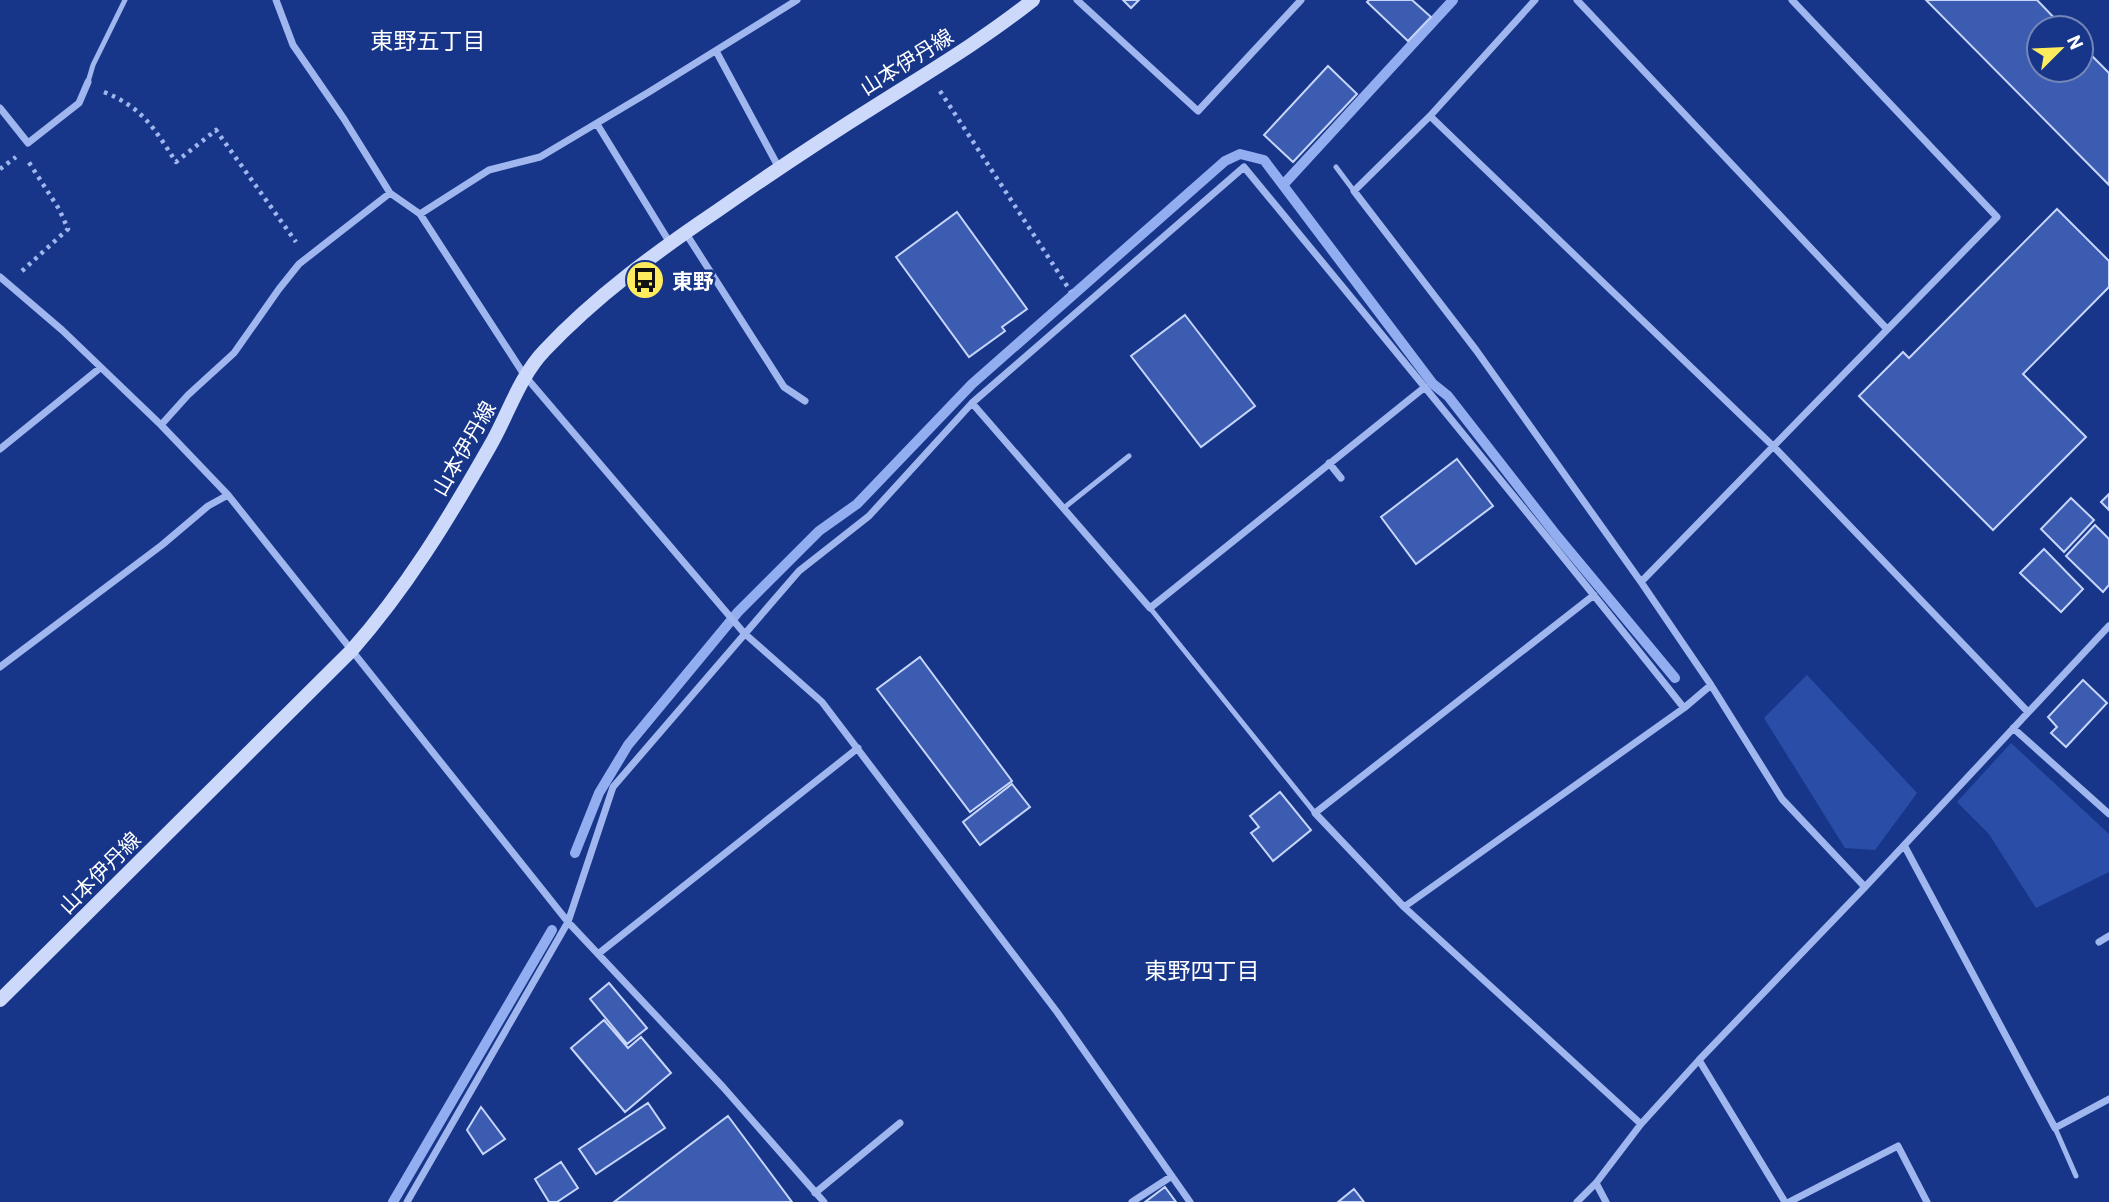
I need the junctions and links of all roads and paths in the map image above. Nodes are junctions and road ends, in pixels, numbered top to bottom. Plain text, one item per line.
1 (125, 0) edge
2 (276, 0) edge
3 (797, 0) edge
4 (1033, 0) edge
5 (1077, 0) edge
6 (1301, 0) edge
7 (1535, 0) edge
8 (1577, 0) edge
9 (1792, 0) edge
10 (716, 51) junction
11 (929, 74) junction
12 (87, 85) junction
13 (0, 108) edge
14 (1430, 116) junction
15 (597, 124) junction
16 (22, 152) dead end
17 (1336, 167) dead end
18 (779, 168) junction
19 (1354, 191) junction
20 (390, 192) junction
21 (420, 214) junction
22 (685, 232) junction
23 (670, 243) junction
24 (306, 257) junction
25 (0, 277) edge
26 (8, 284) junction
27 (1068, 289) dead end
28 (1886, 328) junction
29 (100, 368) junction
30 (525, 376) junction
31 (1425, 387) junction
32 (805, 401) dead end
33 (972, 403) junction
34 (161, 425) junction
35 (1774, 447) junction
36 (0, 449) edge
37 (1129, 456) dead end
38 (1329, 463) junction
39 (1341, 478) dead end
40 (228, 495) junction
41 (1065, 508) junction
42 (1641, 582) junction
43 (1594, 595) junction
44 (1150, 608) junction
45 (2109, 626) edge
46 (744, 633) junction
47 (351, 651) junction
48 (0, 667) edge
49 (1711, 685) junction
50 (1684, 708) junction
51 (2028, 712) junction
52 (2013, 728) junction
53 (858, 748) junction
54 (1315, 813) junction
55 (2109, 814) edge
56 (1904, 845) junction
57 (1865, 887) junction
58 (1404, 907) junction
59 (568, 922) junction
60 (2109, 936) edge
61 (2099, 942) dead end
62 (598, 954) junction
63 (0, 1000) edge
64 (1699, 1060) junction
65 (2109, 1099) edge
66 (900, 1122) dead end
67 (1642, 1124) junction
68 (2055, 1128) junction
69 (1172, 1176) junction
70 (2076, 1176) dead end
71 (1596, 1183) junction
72 (816, 1193) junction
73 (407, 1202) edge
74 (824, 1202) edge
75 (1132, 1202) edge
76 (1190, 1202) edge
77 (1577, 1202) edge
78 (1606, 1202) edge
79 (1787, 1202) edge
80 (1927, 1202) edge

1 - 12 lane
2 - 20 street
3 - 10 street
4 - 11 main road, 山本伊丹線
5 - 6 street
7 - 14 street
8 - 28 street
9 - 28 street
10 - 15 street
10 - 18 street
11 - 18 main road, 山本伊丹線
11 - 27 path
12 - 13 street
12 - 24 path
14 - 19 street
14 - 35 street
15 - 21 street
15 - 23 street
16 - 26 path
17 - 19 lane
18 - 22 main road, 山本伊丹線
19 - 42 street
20 - 21 street
20 - 24 street
21 - 30 street
22 - 23 main road, 山本伊丹線
22 - 32 street
23 - 30 main road, 山本伊丹線
24 - 34 street
25 - 26 street
26 - 29 street
28 - 35 street
29 - 34 street
29 - 36 street
30 - 46 street
30 - 47 main road, 山本伊丹線
31 - 33 street
31 - 38 street
31 - 43 street
33 - 41 street
33 - 46 street
34 - 40 street
35 - 42 street
35 - 51 street
37 - 41 lane
38 - 39 street
38 - 44 street
40 - 47 street
40 - 48 street
41 - 44 street
42 - 49 street
43 - 50 street
43 - 54 street
44 - 54 lane
45 - 51 street
46 - 53 street
46 - 59 street
47 - 59 street
47 - 63 main road, 山本伊丹線
49 - 50 street
49 - 57 street
50 - 58 street
51 - 52 street
52 - 55 street
52 - 56 street
53 - 62 street
53 - 69 street
54 - 58 street
56 - 57 street
56 - 68 street
57 - 64 street
58 - 67 street
59 - 62 street
59 - 73 street
60 - 61 street
62 - 72 street
64 - 67 street
64 - 79 street
65 - 68 street
66 - 72 street
67 - 71 street
68 - 70 lane
69 - 75 street
69 - 76 street
71 - 77 street
71 - 78 street
72 - 74 street
79 - 80 street

